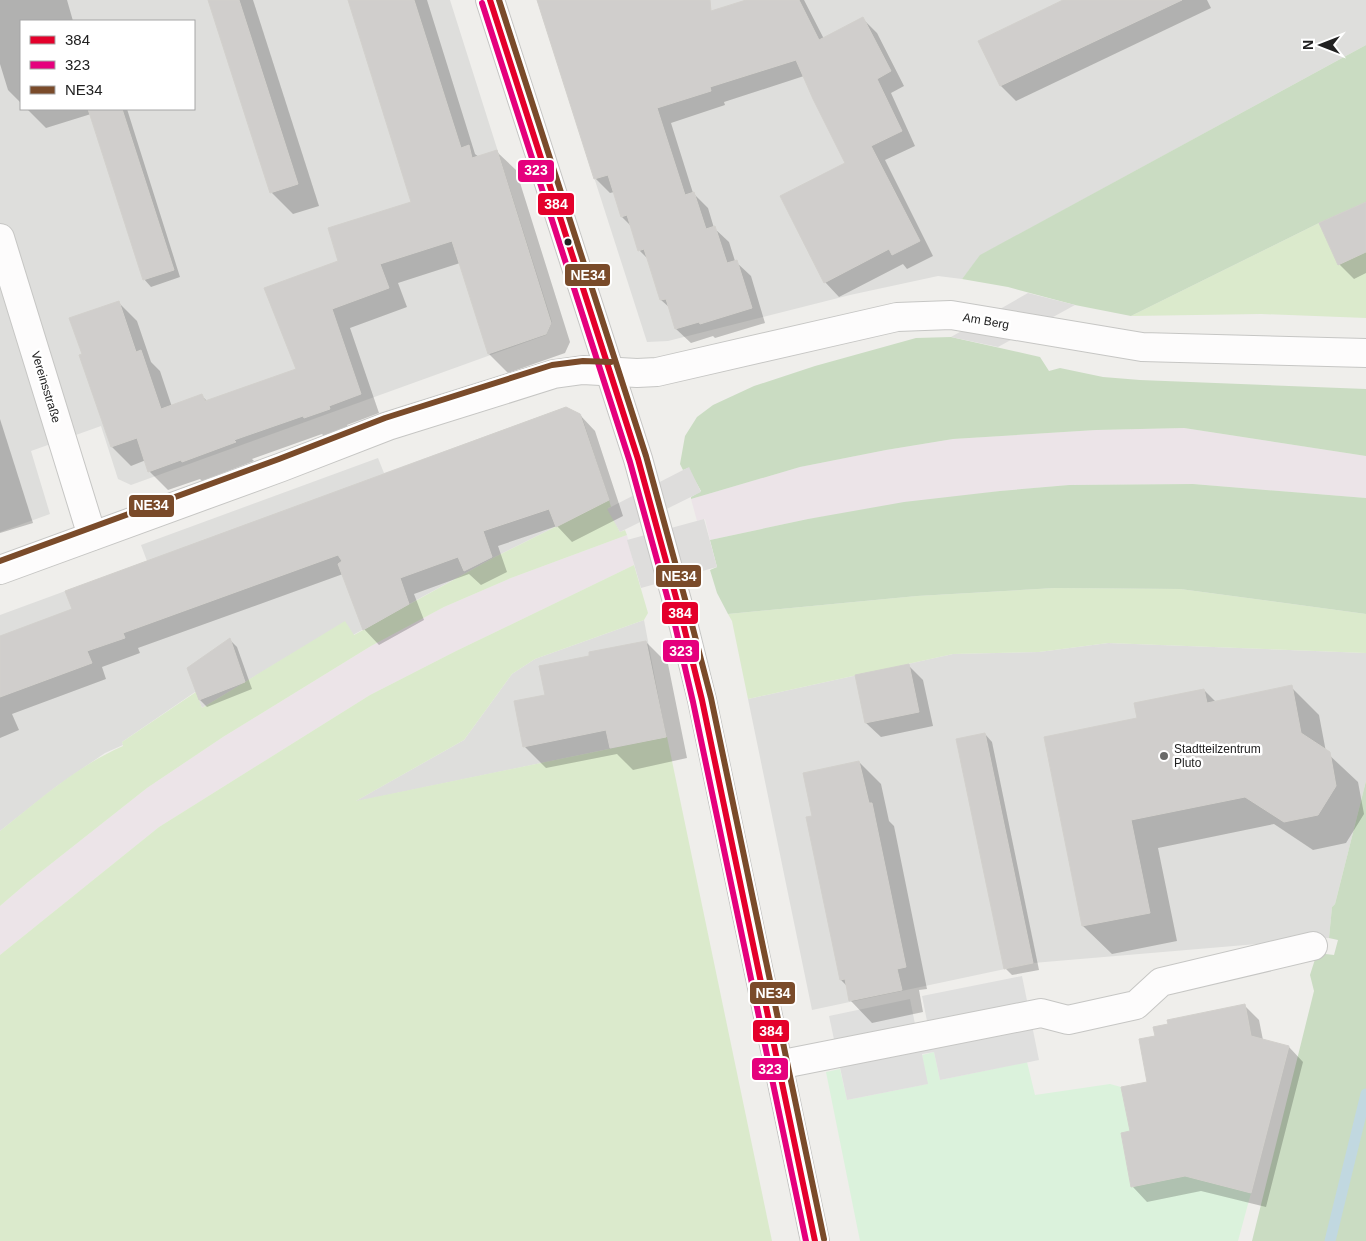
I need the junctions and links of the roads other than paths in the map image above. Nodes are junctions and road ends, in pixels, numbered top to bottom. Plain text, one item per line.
1 (490, 0) edge
2 (0, 238) edge
3 (1366, 353) edge
4 (611, 371) junction
5 (92, 536) junction
6 (0, 570) edge
7 (1313, 946) dead end
8 (778, 1065) junction
9 (815, 1241) edge

1 - 4 street
2 - 5 street, Vereinsstraße
3 - 4 street, Am Berg
4 - 5 street, Am Berg
4 - 8 street
5 - 6 street, Am Berg
7 - 8 street
8 - 9 street

